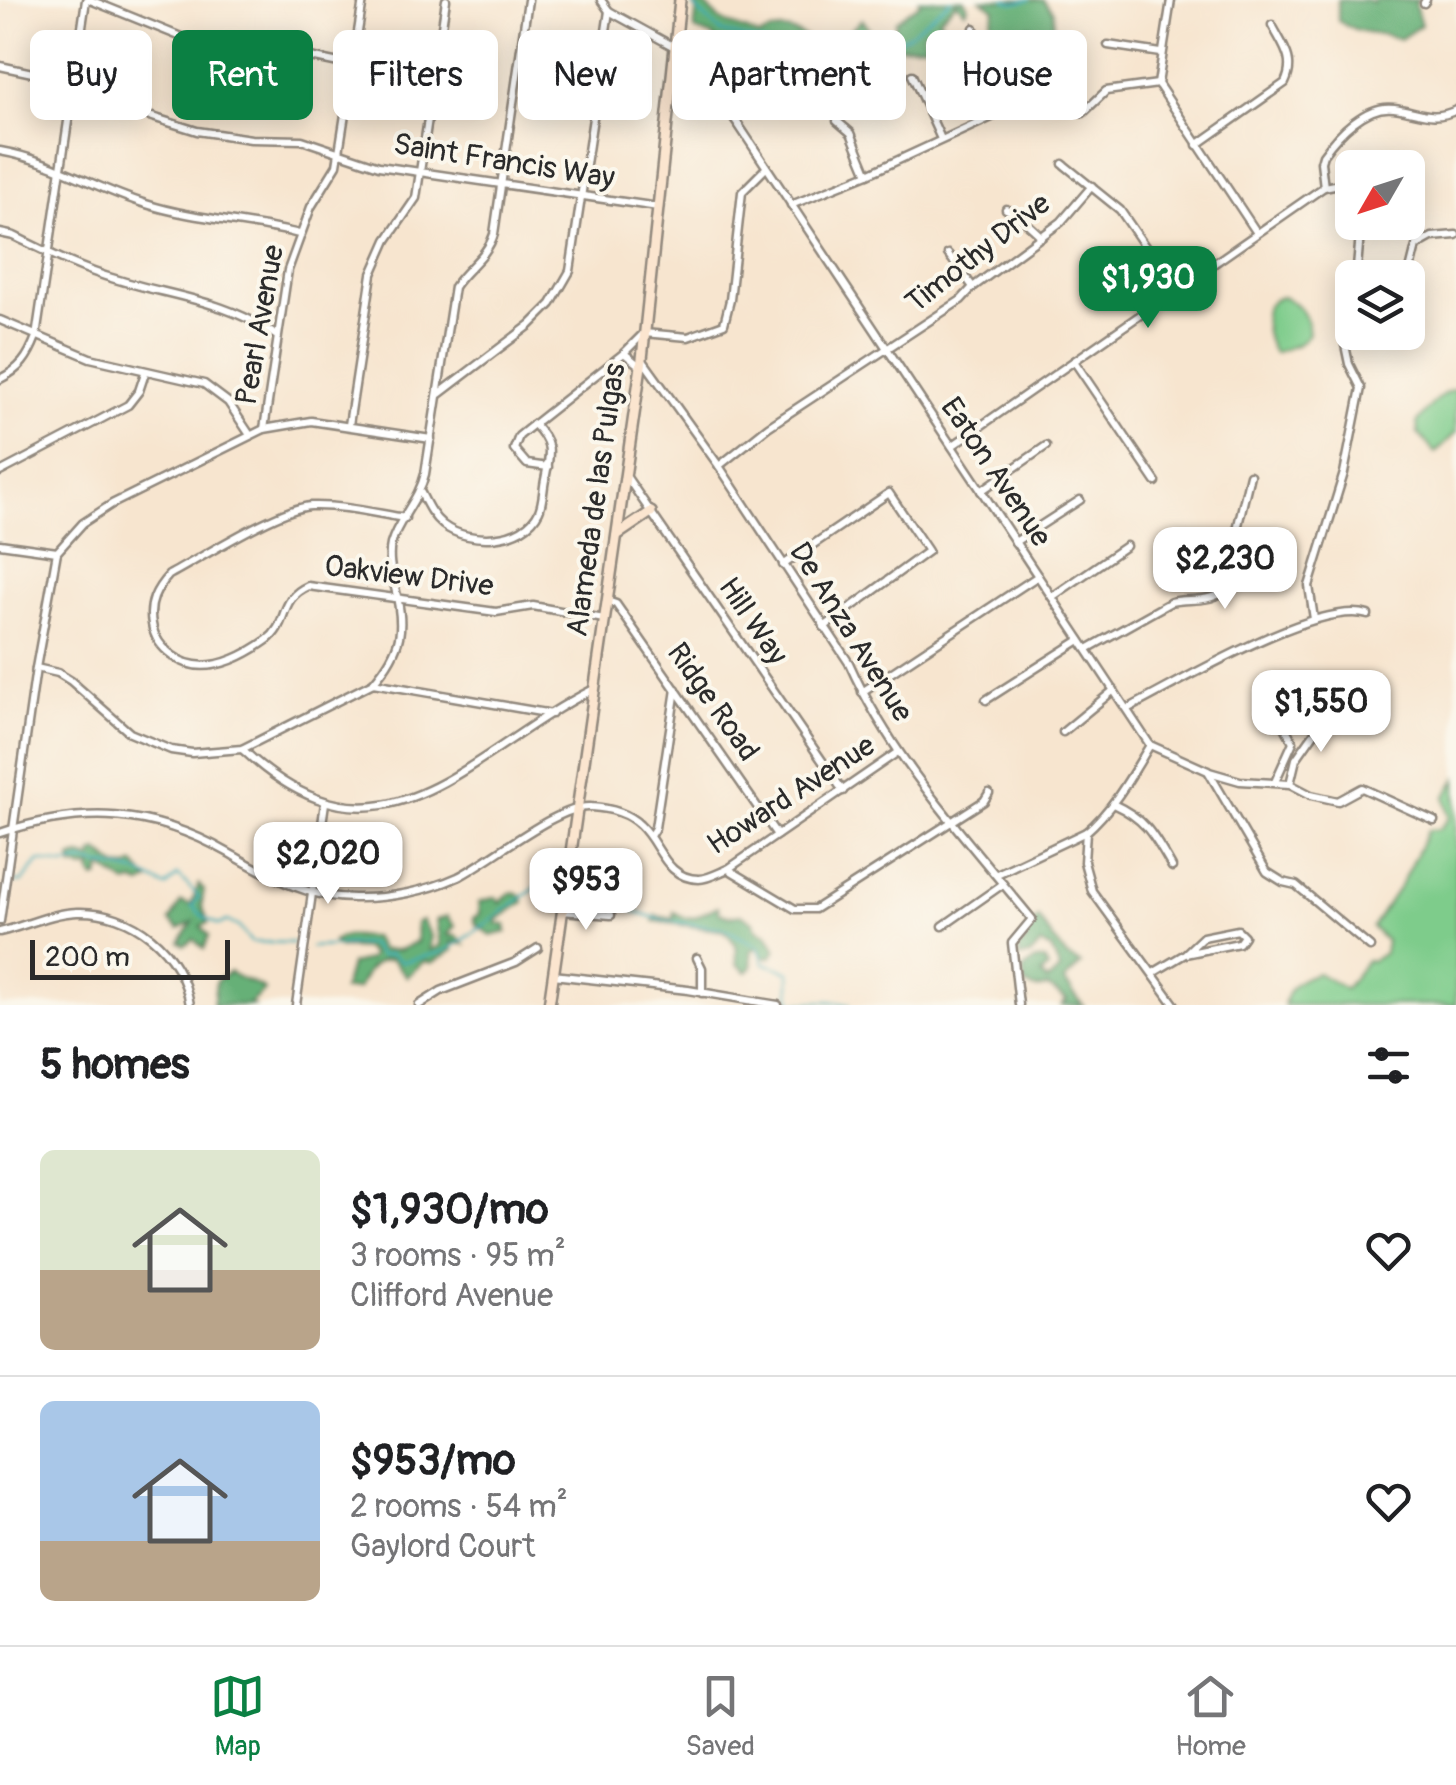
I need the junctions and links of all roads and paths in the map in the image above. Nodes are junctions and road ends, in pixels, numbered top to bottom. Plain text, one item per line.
1 (88, 0) edge
2 (362, 0) edge
3 (446, 0) edge
4 (528, 0) edge
5 (602, 0) edge
6 (680, 0) edge
7 (1171, 0) edge
8 (608, 10) junction
9 (1272, 25) dead end
10 (83, 30) edge
11 (358, 30) edge
12 (677, 30) edge
13 (672, 43) edge
14 (1108, 44) dead end
15 (1162, 54) junction
16 (333, 62) edge
17 (0, 66) edge
18 (30, 72) edge
19 (912, 76) dead end
20 (672, 81) edge
21 (1158, 84) junction
22 (1087, 109) edge
23 (1456, 110) edge
24 (152, 117) edge
25 (68, 120) edge
26 (345, 120) edge
27 (733, 120) edge
28 (985, 120) edge
29 (837, 122) dead end
30 (941, 140) junction
31 (1198, 146) junction
32 (0, 151) edge
33 (340, 153) junction
34 (1063, 164) dead end
35 (60, 168) junction
36 (766, 168) junction
37 (420, 171) junction
38 (868, 174) junction
39 (501, 184) junction
40 (1335, 185) edge
41 (1092, 186) junction
42 (1324, 188) junction
43 (582, 196) junction
44 (792, 206) junction
45 (658, 207) junction
46 (1006, 209) dead end
47 (0, 233) edge
48 (1256, 233) junction
49 (299, 234) junction
50 (1456, 235) edge
51 (1042, 237) junction
52 (49, 252) junction
53 (948, 254) dead end
54 (1412, 260) edge
55 (973, 287) junction
56 (1175, 290) junction
57 (0, 320) edge
58 (644, 333) junction
59 (277, 336) junction
60 (36, 338) junction
61 (887, 350) junction
62 (1345, 350) edge
63 (624, 353) junction
64 (1074, 360) junction
65 (641, 363) junction
66 (145, 373) junction
67 (0, 379) edge
68 (438, 395) junction
69 (349, 424) junction
70 (534, 424) junction
71 (264, 429) junction
72 (250, 435) junction
73 (430, 439) junction
74 (952, 446) junction
75 (1046, 446) dead end
76 (719, 466) junction
77 (548, 467) junction
78 (0, 472) edge
79 (1250, 475) dead end
80 (626, 476) junction
81 (1156, 482) dead end
82 (981, 490) junction
83 (421, 492) junction
84 (1080, 500) dead end
85 (651, 512) junction
86 (405, 518) junction
87 (617, 535) junction
88 (1016, 542) junction
89 (0, 544) edge
90 (1126, 546) dead end
91 (57, 552) junction
92 (783, 565) junction
93 (1038, 576) junction
94 (1052, 597) junction
95 (398, 600) junction
96 (608, 601) junction
97 (1368, 615) dead end
98 (604, 619) junction
99 (1314, 619) junction
100 (824, 627) junction
101 (1080, 640) junction
102 (1086, 650) junction
103 (36, 668) junction
104 (373, 683) junction
105 (676, 688) junction
106 (594, 689) junction
107 (1114, 690) junction
108 (862, 692) junction
109 (986, 700) dead end
110 (1127, 709) junction
111 (552, 714) junction
112 (1326, 715) dead end
113 (1279, 716) dead end
114 (1063, 732) dead end
115 (1150, 745) junction
116 (242, 749) junction
117 (898, 752) junction
118 (1208, 772) junction
119 (1274, 782) junction
120 (1290, 784) junction
121 (843, 791) junction
122 (989, 793) dead end
123 (325, 803) junction
124 (1113, 804) junction
125 (577, 808) junction
126 (950, 821) junction
127 (1434, 821) dead end
128 (13, 828) junction
129 (0, 832) edge
130 (1086, 832) junction
131 (777, 834) junction
132 (650, 836) junction
133 (1172, 866) dead end
134 (728, 869) junction
135 (998, 874) junction
136 (1003, 884) junction
137 (312, 894) junction
138 (562, 911) junction
139 (611, 916) dead end
140 (0, 921) edge
141 (943, 926) dead end
142 (0, 932) edge
143 (1370, 947) dead end
144 (538, 948) dead end
145 (1185, 954) junction
146 (698, 958) dead end
147 (1152, 973) junction
148 (553, 975) junction
149 (702, 993) junction
150 (718, 995) junction
151 (190, 1005) edge
152 (296, 1005) edge
153 (419, 1005) edge
154 (548, 1005) edge
155 (717, 1005) edge
156 (778, 1005) edge
157 (1019, 1005) edge
158 (1175, 1005) edge

1 - 10 street
1 - 16 street
2 - 11 street, Pearl Avenue
3 - 37 street
4 - 39 street
5 - 8 street
6 - 12 main road, Alameda de las Pulgas
7 - 15 street
8 - 13 street, Eaton Avenue
8 - 43 street
9 - 31 street
14 - 15 street
15 - 21 street
17 - 18 street, Saint Francis Way
19 - 30 street
20 - 45 main road, Alameda de las Pulgas
21 - 22 street
21 - 31 street
23 - 42 street
24 - 33 street, Saint Francis Way
25 - 35 street
26 - 33 street, Pearl Avenue
27 - 36 street, Eaton Avenue
28 - 30 street
29 - 38 street
30 - 38 street
31 - 48 street
32 - 35 street
33 - 37 street, Saint Francis Way
33 - 49 street, Pearl Avenue
34 - 41 street
35 - 49 street
35 - 52 street
36 - 44 street, Eaton Avenue
36 - 58 street
37 - 39 street, Saint Francis Way
37 - 69 street
38 - 44 street
39 - 43 street, Saint Francis Way
39 - 68 street
40 - 42 street
41 - 51 street, Timothy Drive
41 - 56 street
42 - 48 street
43 - 45 street, Saint Francis Way
43 - 68 street
44 - 61 street, Eaton Avenue
45 - 58 main road, Alameda de las Pulgas
46 - 51 street
47 - 52 street
48 - 56 street
49 - 59 street, Pearl Avenue
50 - 54 street
51 - 55 street, Timothy Drive
52 - 59 street
52 - 60 street
53 - 55 street
55 - 61 street, Timothy Drive
56 - 64 street
57 - 60 street
58 - 63 street
58 - 65 main road, Alameda de las Pulgas
59 - 71 street, Pearl Avenue
60 - 66 street
60 - 67 street
61 - 74 street, Eaton Avenue
61 - 76 street, Timothy Drive
62 - 99 street
63 - 65 street, De Anza Avenue
63 - 70 street
64 - 74 street
64 - 81 street
65 - 76 street, De Anza Avenue
65 - 80 main road, Alameda de las Pulgas
66 - 72 street
66 - 78 street
68 - 73 street
69 - 71 street
69 - 73 street
70 - 77 street
70 - 77 street
71 - 72 street
72 - 91 street
73 - 83 street
74 - 82 street, Eaton Avenue
75 - 82 street
76 - 92 street, De Anza Avenue
77 - 83 street
79 - 102 street
80 - 85 street, Hill Way
80 - 87 main road, Alameda de las Pulgas
82 - 88 street, Eaton Avenue
83 - 86 street
84 - 88 street
85 - 87 main road
85 - 121 street, Hill Way
86 - 95 street
86 - 95 street, Oakview Drive
87 - 96 main road, Alameda de las Pulgas
88 - 93 street, Eaton Avenue
89 - 91 street
90 - 94 street
91 - 103 street
92 - 100 street, De Anza Avenue
92 - 100 street
93 - 94 street, Eaton Avenue
93 - 108 street
94 - 101 street, Eaton Avenue
95 - 98 street, Oakview Drive
95 - 104 street
96 - 98 main road, Alameda de las Pulgas
96 - 105 street, Ridge Road
97 - 99 street
98 - 106 main road, Alameda de las Pulgas
99 - 110 street
100 - 108 street, De Anza Avenue
101 - 102 street, Eaton Avenue
101 - 109 street
102 - 107 street, Eaton Avenue
103 - 116 street
103 - 128 street
104 - 111 street
104 - 116 street
105 - 131 street, Ridge Road
105 - 132 street
106 - 111 street
106 - 125 main road, Alameda de las Pulgas
107 - 110 street, Eaton Avenue
107 - 114 street
108 - 117 street, De Anza Avenue
110 - 115 street, Eaton Avenue
111 - 123 street
112 - 120 street
113 - 119 street
115 - 118 street
115 - 124 street
116 - 123 street
117 - 121 street, Howard Avenue
117 - 126 street, De Anza Avenue
118 - 119 street
118 - 143 street
119 - 120 street
120 - 127 street
121 - 131 street, Howard Avenue
122 - 126 street
123 - 137 street
124 - 130 street
124 - 133 street
125 - 132 street, Howard Avenue
125 - 137 street
125 - 138 main road, Alameda de las Pulgas
126 - 134 street
126 - 135 street, De Anza Avenue
128 - 129 street
128 - 137 street
128 - 140 street
130 - 135 street
130 - 147 street
131 - 134 street, Howard Avenue
132 - 134 street, Howard Avenue
135 - 136 street, De Anza Avenue
136 - 141 street
136 - 157 street, De Anza Avenue
137 - 152 street
138 - 139 street
138 - 148 main road, Alameda de las Pulgas
142 - 151 street
144 - 153 street
145 - 145 street
145 - 147 street
146 - 149 street
147 - 158 street
148 - 149 street
148 - 154 main road, Alameda de las Pulgas
149 - 150 street
150 - 155 street
150 - 156 street

